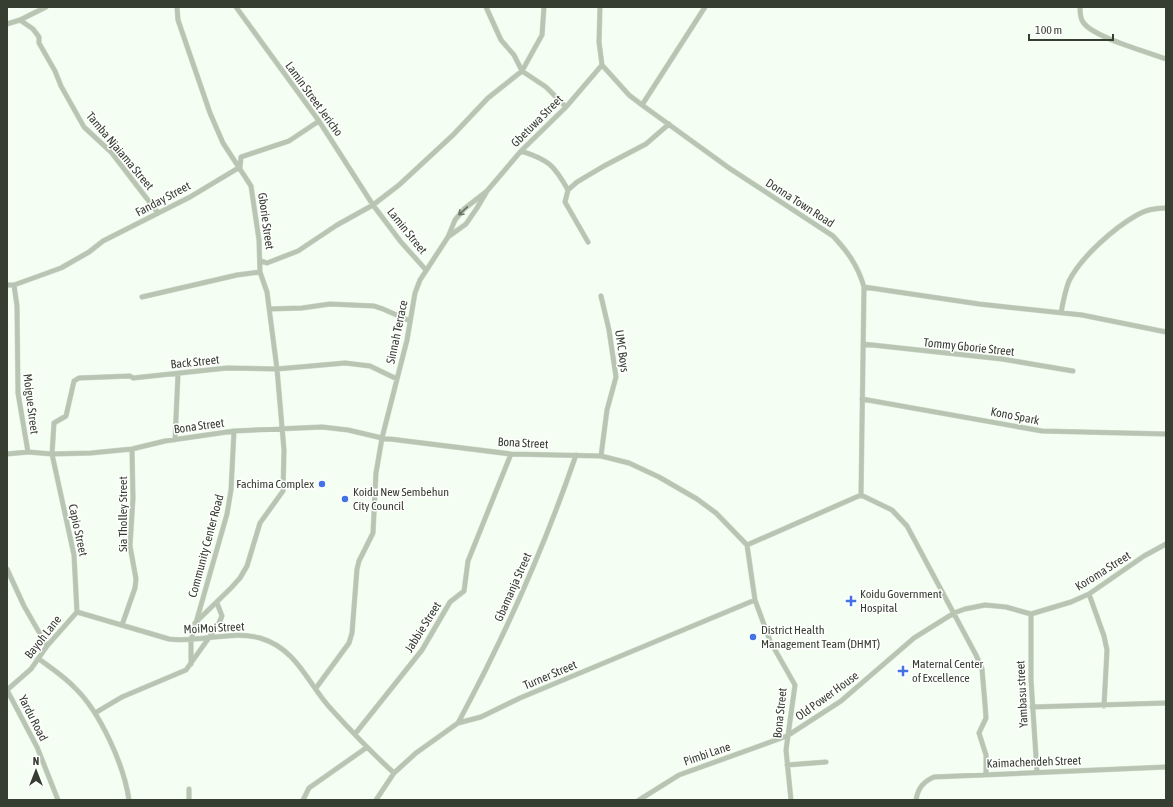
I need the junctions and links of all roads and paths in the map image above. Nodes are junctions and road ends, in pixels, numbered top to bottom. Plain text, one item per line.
1 (46, 7) edge
2 (177, 7) edge
3 (236, 7) edge
4 (486, 7) edge
5 (544, 7) edge
6 (600, 7) edge
7 (705, 7) edge
8 (1080, 7) edge
9 (20, 20) junction
10 (7, 24) edge
11 (1166, 59) edge
12 (602, 65) junction
13 (522, 71) junction
14 (642, 105) junction
15 (566, 107) junction
16 (319, 121) junction
17 (669, 124) junction
18 (521, 151) junction
19 (240, 167) junction
20 (568, 190) junction
21 (487, 191) junction
22 (373, 205) junction
23 (1166, 208) edge
24 (158, 213) junction
25 (448, 237) junction
26 (588, 242) dead end
27 (261, 261) junction
28 (426, 270) junction
29 (260, 272) junction
30 (7, 285) edge
31 (14, 285) junction
32 (864, 287) junction
33 (601, 296) dead end
34 (142, 297) dead end
35 (269, 310) junction
36 (1061, 313) junction
37 (410, 321) junction
38 (1166, 332) edge
39 (863, 344) junction
40 (277, 369) junction
41 (1073, 371) dead end
42 (178, 374) junction
43 (397, 379) junction
44 (862, 399) junction
45 (283, 428) junction
46 (234, 431) junction
47 (1166, 434) edge
48 (382, 438) junction
49 (175, 440) junction
50 (132, 449) junction
51 (28, 452) junction
52 (7, 454) edge
53 (52, 454) junction
54 (511, 454) junction
55 (576, 455) junction
56 (601, 456) junction
57 (861, 496) junction
58 (747, 544) junction
59 (1166, 544) edge
60 (7, 569) edge
61 (1089, 594) junction
62 (755, 600) junction
63 (217, 603) junction
64 (77, 612) junction
65 (954, 613) junction
66 (1031, 614) junction
67 (195, 623) junction
68 (122, 625) junction
69 (209, 638) junction
70 (191, 640) junction
71 (47, 646) junction
72 (39, 659) junction
73 (191, 664) junction
74 (316, 688) junction
75 (7, 690) edge
76 (1166, 704) edge
77 (1104, 706) junction
78 (1032, 707) junction
79 (95, 713) junction
80 (458, 722) junction
81 (356, 734) junction
82 (787, 736) junction
83 (366, 748) junction
84 (826, 762) dead end
85 (787, 765) junction
86 (1166, 767) edge
87 (1037, 772) junction
88 (394, 773) junction
89 (986, 774) junction
90 (189, 789) dead end
91 (58, 800) edge
92 (129, 800) edge
93 (189, 800) edge
94 (303, 800) edge
95 (376, 800) edge
96 (639, 800) edge
97 (791, 800) edge
98 (916, 800) edge

1 - 9 street
2 - 19 street, Gborie Street
3 - 16 street, Lamin Street Jericho
4 - 13 street
5 - 13 street
6 - 12 street
7 - 14 street
8 - 11 street
9 - 10 street
9 - 24 street, Tamba Njaiama Street
12 - 14 street, Donna Town Road
12 - 15 street, Gbetuwa Street
13 - 15 street
13 - 22 street
14 - 17 street, Donna Town Road
15 - 18 street, Gbetuwa Street
16 - 19 street, Fanday Street
16 - 22 street, Lamin Street Jericho
17 - 20 street
17 - 32 street, Donna Town Road
18 - 20 street
18 - 21 street, Gbetuwa Street
19 - 24 street, Fanday Street
19 - 27 street, Gborie Street
20 - 26 street
21 - 25 street, Sinnah Terrace
21 -> 25 street, Sinnah Terrace
22 - 27 street
22 - 28 street, Lamin Street
23 - 36 street
24 - 31 street, Fanday Street
25 - 28 street, Sinnah Terrace
27 - 29 street, Gborie Street
28 - 37 street, Sinnah Terrace
29 - 34 street
29 - 35 street, Gborie Street
30 - 31 street, Fanday Street
31 - 51 street, Moigue Street
32 - 36 street
32 - 39 street, Donna Town Road
33 - 56 street, UMC Boys
35 - 37 street
35 - 40 street, Gborie Street
36 - 38 street
37 - 43 street, Sinnah Terrace
39 - 41 street, Tommy Gborie Street
39 - 44 street, Donna Town Road
40 - 42 street, Back Street
40 - 43 street, Back Street
40 - 45 street, Gborie Street
42 - 49 street
42 - 53 street, Back Street
43 - 48 street, Sinnah Terrace
44 - 47 street, Kono Spark
44 - 57 street, Donna Town Road
45 - 46 street, Bona Street
45 - 48 street, Bona Street
45 - 63 street, Gborie Street
46 - 49 street, Bona Street
46 - 67 street, Community Center Road
48 - 54 street, Bona Street
48 - 74 street
49 - 50 street, Bona Street
50 - 53 street, Bona Street
50 - 68 street, Sia Tholley Street
51 - 52 street, Bona Street
51 - 53 street, Bona Street
53 - 64 street, Capio Street
54 - 55 street, Bona Street
54 - 81 street, Jabbie Street
55 - 56 street, Bona Street
55 - 80 street, Gbamanja Street
56 - 58 street, Bona Street
57 - 58 street
57 - 65 street
58 - 62 street, Bona Street
59 - 61 street, Koroma Street
60 - 71 street
61 - 66 street, Koroma Street
61 - 77 street
62 - 80 street, Turner Street
62 - 82 street, Bona Street
63 - 67 street, Gborie Street
63 - 69 street
64 - 68 street, MoiMoi Street
64 - 71 street, Bayoh Lane
65 - 66 street
65 - 82 street, Old Power House
65 - 89 street
66 - 78 street, Yambasu street
67 - 70 street, Community Center Road
68 - 70 street, MoiMoi Street
69 - 70 street, MoiMoi Street
69 - 73 street
69 - 74 street, MoiMoi Street
70 - 73 street, Community Center Road
71 - 72 street, Bayoh Lane
72 - 75 street, Bayoh Lane
72 - 79 street
73 - 79 street
74 - 81 street, MoiMoi Street
75 - 91 street, Yardu Road
76 - 77 street
77 - 78 street
78 - 87 street, Yambasu street
79 - 92 street
80 - 88 street, Turner Street
81 - 83 street, MoiMoi Street
82 - 85 street, Bona Street
82 - 96 street, Pimbi Lane
83 - 88 street, MoiMoi Street
83 - 94 street
84 - 85 street
85 - 97 street, Bona Street
86 - 87 street, Kaimachendeh Street
87 - 89 street, Kaimachendeh Street
88 - 95 street, Turner Street
89 - 98 street, Kaimachendeh Street
90 - 93 street

